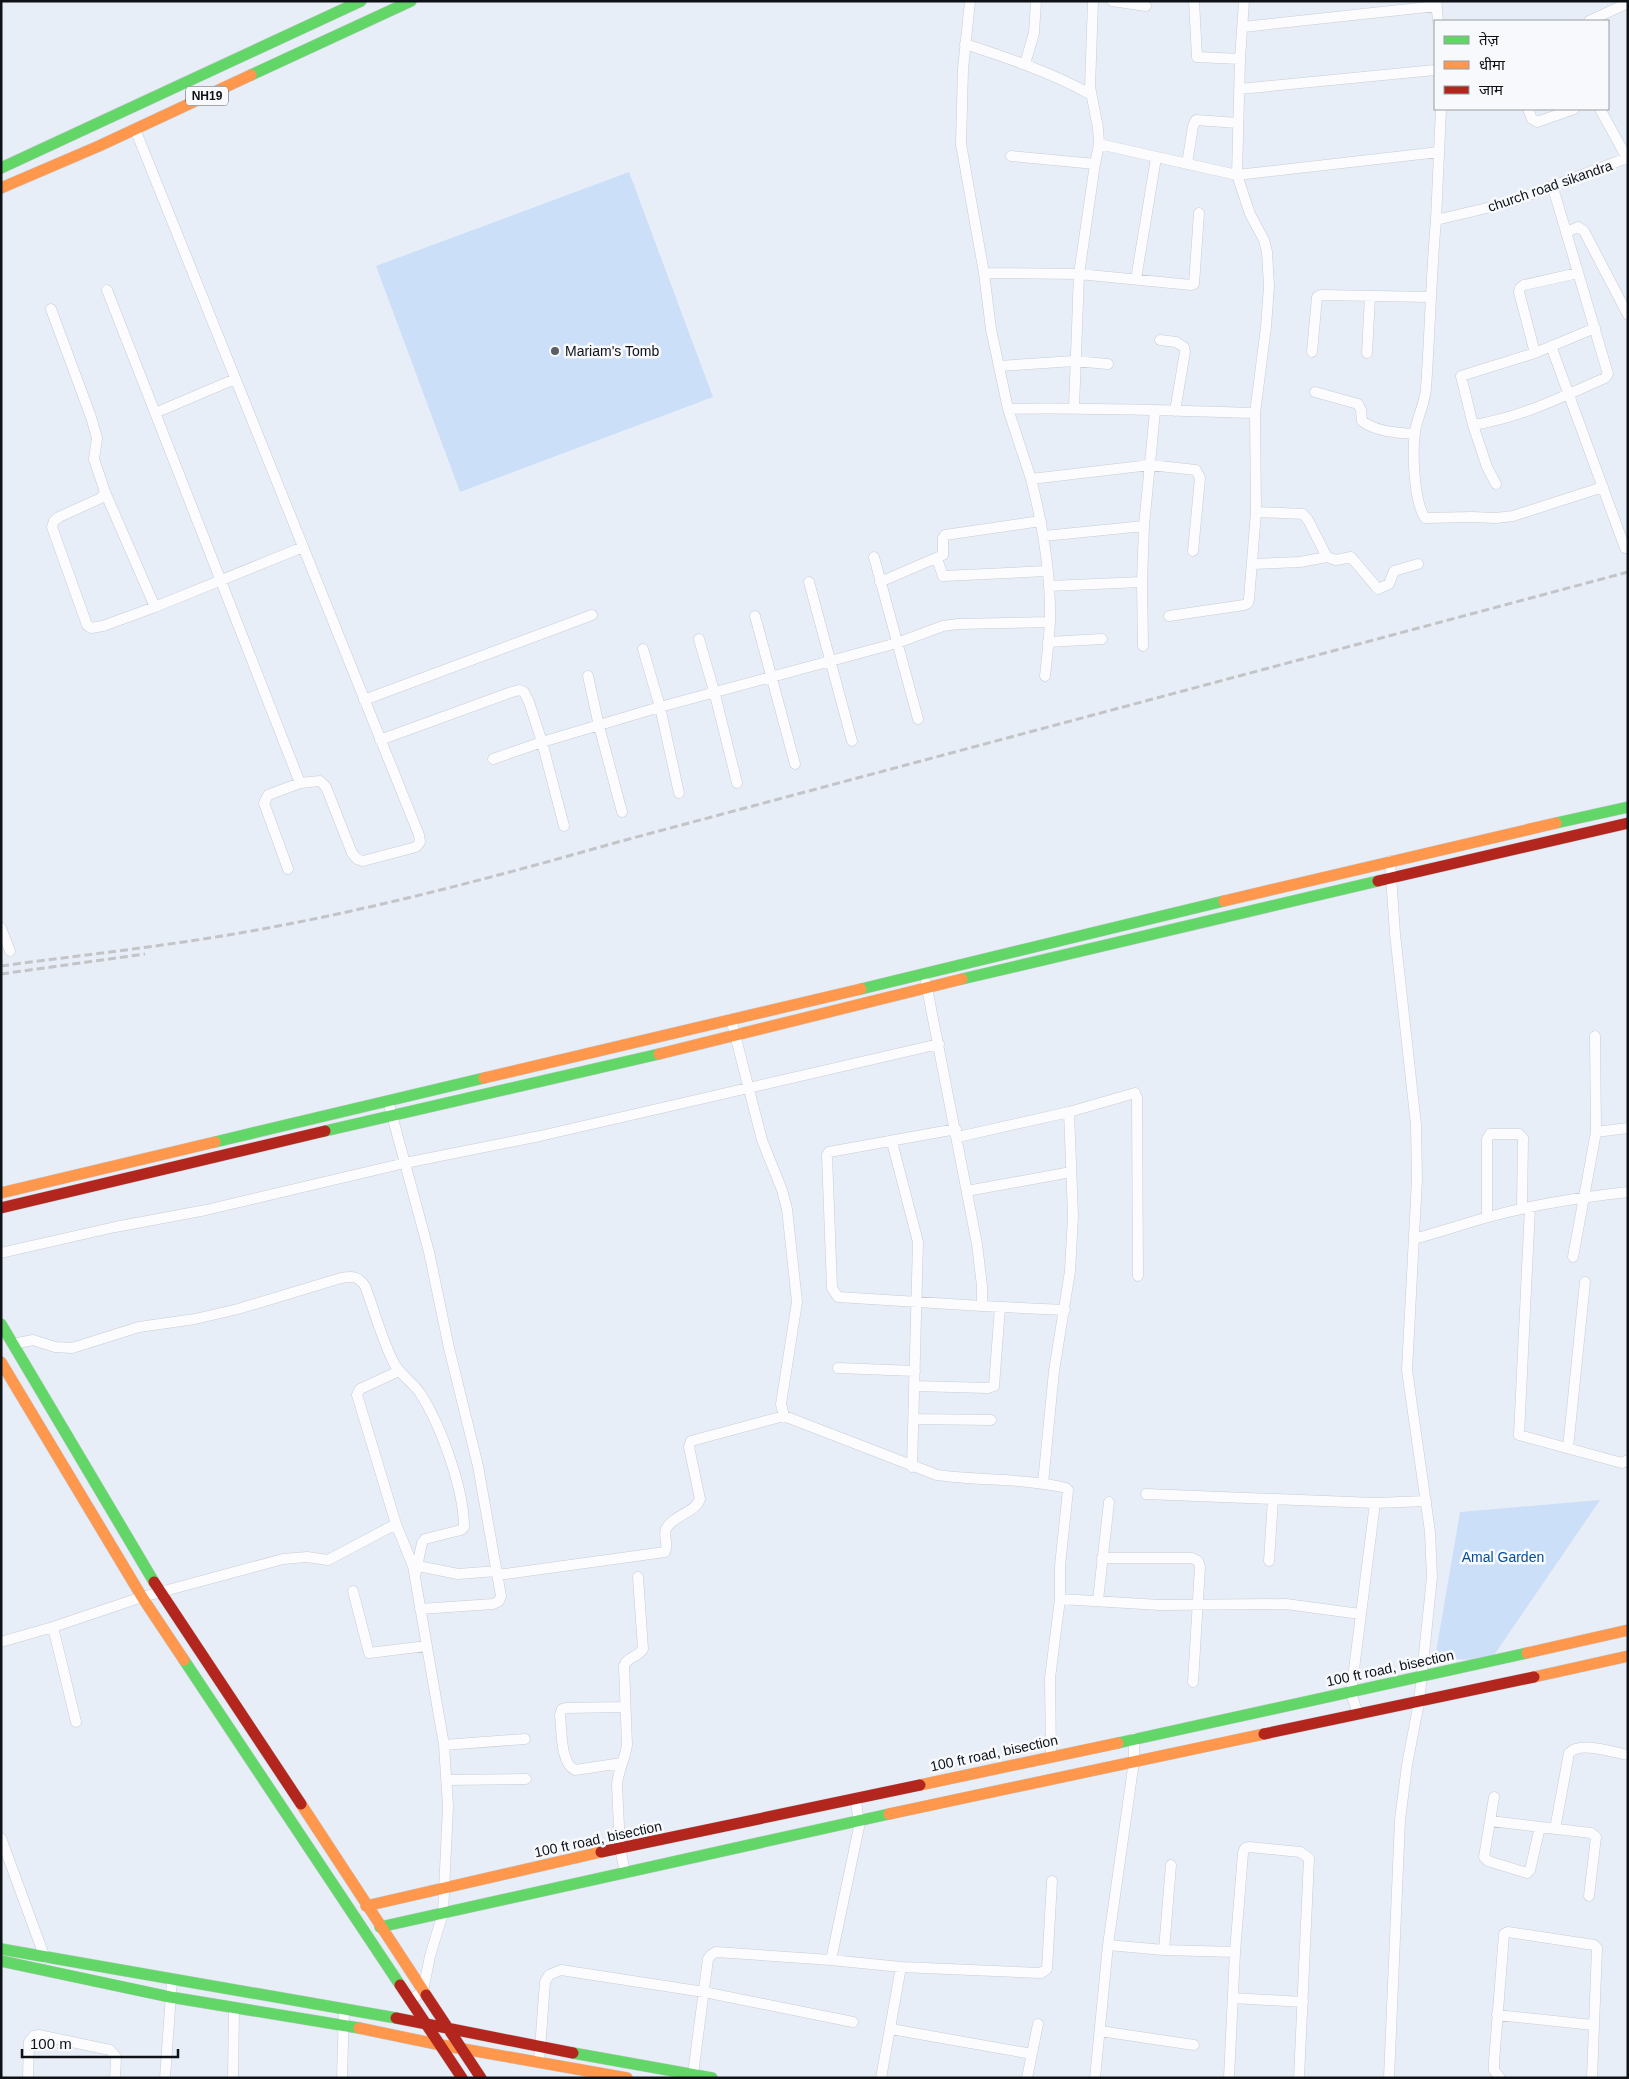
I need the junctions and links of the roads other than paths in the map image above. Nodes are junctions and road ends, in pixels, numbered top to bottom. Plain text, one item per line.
1 (328, 1) edge
2 (361, 1) edge
3 (411, 1) edge
4 (970, 1) edge
5 (1036, 1) edge
6 (1093, 1) edge
7 (1112, 1) edge
8 (1194, 1) edge
9 (1244, 1) edge
10 (1436, 4) edge
11 (1628, 4) edge
12 (1146, 6) dead end
13 (333, 13) junction
14 (1438, 20) edge
15 (1591, 20) edge
16 (1243, 27) junction
17 (965, 44) junction
18 (1240, 59) junction
19 (1025, 64) junction
20 (1434, 70) edge
21 (1240, 89) junction
22 (1090, 94) junction
23 (1441, 110) edge
24 (1528, 110) edge
25 (1571, 110) edge
26 (1601, 110) edge
27 (1238, 123) junction
28 (135, 129) junction
29 (1099, 144) junction
30 (1439, 152) junction
31 (1011, 156) dead end
32 (1156, 158) junction
33 (1627, 159) edge
34 (1095, 164) junction
35 (1187, 164) junction
36 (1, 168) edge
37 (1238, 175) junction
38 (1, 188) edge
39 (1553, 188) junction
40 (1199, 213) dead end
41 (1436, 220) junction
42 (1567, 232) junction
43 (1578, 272) junction
44 (984, 273) junction
45 (1079, 274) junction
46 (1136, 279) junction
47 (107, 290) dead end
48 (1370, 296) junction
49 (1430, 297) junction
50 (51, 310) dead end
51 (1628, 315) edge
52 (1595, 328) junction
53 (1160, 340) dead end
54 (1551, 346) junction
55 (1312, 352) dead end
56 (1535, 352) junction
57 (1367, 353) dead end
58 (1074, 361) junction
59 (1108, 364) dead end
60 (999, 366) junction
61 (235, 379) junction
62 (1315, 392) dead end
63 (1568, 394) junction
64 (1074, 408) junction
65 (1008, 409) junction
66 (1155, 411) junction
67 (1175, 411) junction
68 (155, 412) junction
69 (1255, 413) junction
70 (1473, 425) junction
71 (1415, 434) junction
72 (1150, 465) junction
73 (1032, 479) junction
74 (1496, 484) dead end
75 (1603, 487) junction
76 (105, 492) junction
77 (1256, 512) junction
78 (1041, 520) junction
79 (1144, 526) junction
80 (1044, 536) junction
81 (303, 547) junction
82 (1624, 548) dead end
83 (1192, 551) dead end
84 (874, 557) dead end
85 (1326, 557) junction
86 (936, 559) junction
87 (1252, 564) junction
88 (1418, 564) dead end
89 (1047, 571) junction
90 (221, 580) junction
91 (809, 582) dead end
92 (880, 582) junction
93 (1142, 582) junction
94 (1049, 586) junction
95 (155, 607) junction
96 (592, 615) dead end
97 (755, 616) dead end
98 (1169, 616) dead end
99 (1050, 622) junction
100 (699, 639) dead end
101 (1102, 639) dead end
102 (1048, 642) junction
103 (897, 643) junction
104 (1143, 646) dead end
105 (644, 649) dead end
106 (832, 660) junction
107 (588, 676) dead end
108 (772, 676) junction
109 (1045, 676) dead end
110 (714, 691) junction
111 (364, 700) junction
112 (660, 707) junction
113 (918, 719) dead end
114 (599, 726) junction
115 (380, 740) junction
116 (852, 741) dead end
117 (542, 742) junction
118 (493, 759) dead end
119 (795, 764) dead end
120 (737, 782) dead end
121 (300, 783) junction
122 (679, 793) dead end
123 (1628, 807) edge
124 (622, 812) dead end
125 (1628, 823) edge
126 (564, 826) dead end
127 (1390, 861) junction
128 (288, 869) dead end
129 (1391, 879) junction
130 (1229, 901) junction
131 (1233, 916) junction
132 (1, 928) edge
133 (10, 951) dead end
134 (924, 974) junction
135 (927, 987) junction
136 (731, 1019) junction
137 (736, 1036) junction
138 (1595, 1036) dead end
139 (939, 1044) junction
140 (749, 1089) junction
141 (387, 1100) junction
142 (1069, 1112) junction
143 (391, 1115) junction
144 (1628, 1128) edge
145 (1596, 1132) junction
146 (957, 1133) junction
147 (892, 1142) junction
148 (405, 1163) junction
149 (1071, 1172) junction
150 (967, 1190) junction
151 (1628, 1192) edge
152 (1, 1193) edge
153 (1583, 1197) junction
154 (1, 1208) edge
155 (1526, 1208) junction
156 (1487, 1217) junction
157 (1414, 1239) junction
158 (1, 1253) edge
159 (1573, 1257) dead end
160 (1138, 1276) dead end
161 (1584, 1282) dead end
162 (917, 1303) junction
163 (982, 1306) junction
164 (1000, 1307) junction
165 (1064, 1310) junction
166 (1, 1324) edge
167 (12, 1344) junction
168 (1, 1362) edge
169 (838, 1368) dead end
170 (399, 1371) junction
171 (915, 1371) junction
172 (915, 1386) junction
173 (784, 1416) junction
174 (914, 1419) junction
175 (991, 1420) dead end
176 (1568, 1448) junction
177 (1628, 1460) edge
178 (912, 1467) junction
179 (1043, 1482) junction
180 (1146, 1494) dead end
181 (1273, 1499) junction
182 (1426, 1501) junction
183 (1109, 1502) dead end
184 (1375, 1503) junction
185 (396, 1524) junction
186 (1102, 1558) junction
187 (1269, 1562) dead end
188 (416, 1571) junction
189 (497, 1573) junction
190 (638, 1577) dead end
191 (353, 1591) dead end
192 (160, 1592) junction
193 (142, 1597) junction
194 (1060, 1599) junction
195 (1098, 1600) junction
196 (1198, 1604) junction
197 (420, 1609) junction
198 (1360, 1614) junction
199 (53, 1627) junction
200 (1628, 1630) edge
201 (1, 1642) edge
202 (426, 1646) junction
203 (1628, 1656) edge
204 (1421, 1677) junction
205 (1193, 1682) dead end
206 (1351, 1692) junction
207 (1419, 1702) junction
208 (625, 1708) junction
209 (1358, 1714) junction
210 (76, 1722) dead end
211 (1134, 1738) junction
212 (524, 1739) dead end
213 (444, 1746) junction
214 (1628, 1755) edge
215 (1051, 1756) junction
216 (1134, 1761) junction
217 (622, 1763) junction
218 (526, 1779) dead end
219 (447, 1780) junction
220 (1494, 1797) dead end
221 (856, 1799) junction
222 (860, 1821) junction
223 (1491, 1821) junction
224 (1540, 1827) junction
225 (1555, 1829) junction
226 (1, 1838) edge
227 (620, 1848) junction
228 (1171, 1865) dead end
229 (625, 1872) junction
230 (1052, 1881) dead end
231 (442, 1888) junction
232 (1589, 1896) dead end
233 (366, 1906) junction
234 (443, 1913) junction
235 (380, 1927) junction
236 (1108, 1945) junction
237 (1, 1949) edge
238 (1164, 1950) junction
239 (1235, 1952) junction
240 (45, 1958) junction
241 (831, 1960) junction
242 (1, 1961) edge
243 (901, 1967) junction
244 (172, 1980) junction
245 (423, 1991) junction
246 (704, 1992) junction
247 (170, 1997) junction
248 (1233, 1998) junction
249 (411, 2000) junction
250 (1303, 2002) junction
251 (234, 2008) junction
252 (344, 2009) junction
253 (1497, 2016) junction
254 (853, 2022) dead end
255 (426, 2023) junction
256 (1038, 2024) dead end
257 (1593, 2025) junction
258 (343, 2026) junction
259 (446, 2027) junction
260 (891, 2029) junction
261 (1100, 2031) junction
262 (441, 2045) junction
263 (1194, 2045) dead end
264 (541, 2047) junction
265 (460, 2049) junction
266 (1032, 2054) junction
267 (539, 2062) junction
268 (693, 2074) junction
269 (1497, 2074) edge
270 (28, 2078) edge
271 (115, 2078) edge
272 (165, 2078) edge
273 (232, 2078) edge
274 (342, 2078) edge
275 (462, 2078) edge
276 (481, 2078) edge
277 (627, 2078) edge
278 (712, 2078) edge
279 (881, 2078) edge
280 (1027, 2078) edge
281 (1094, 2078) edge
282 (1229, 2078) edge
283 (1299, 2078) edge
284 (1389, 2078) edge
285 (1485, 2078) edge
286 (1592, 2078) edge

1 - 13 street
2 - 13 main road, NH19
3 - 28 main road, NH19
4 - 17 street
5 - 19 street
6 - 22 street
7 - 12 street
8 - 18 street
9 - 16 street
10 - 14 street
10 - 16 street
11 - 15 street
13 - 36 main road, NH19
16 - 18 street
17 - 19 street
17 - 44 street
18 - 21 street
19 - 22 street
20 - 21 street
21 - 27 street
22 - 29 street
23 - 30 street
24 - 25 street
26 - 33 street
27 - 35 street
27 - 37 street
28 - 38 main road, NH19
28 - 61 street
29 - 32 street
29 - 34 street
30 - 37 street
30 - 41 street
31 - 34 street
32 - 35 street
32 - 46 street
33 - 39 street, church road sikandra
34 - 45 street
35 - 37 street
37 - 69 street
39 - 41 street, church road sikandra
39 - 42 street
40 - 46 street
41 - 49 street
42 - 43 street
42 - 51 street
43 - 52 street
43 - 56 street
44 - 45 street
44 - 60 street
45 - 46 street
45 - 58 street
47 - 68 street
48 - 49 street
48 - 55 street
48 - 57 street
49 - 71 street
50 - 76 street
52 - 54 street
52 - 63 street
53 - 67 street
54 - 56 street
54 - 63 street
56 - 70 street
58 - 59 street
58 - 60 street
58 - 64 street
60 - 65 street
61 - 68 street
61 - 81 street
62 - 71 street
63 - 70 street
63 - 75 street
64 - 65 street
64 - 66 street
65 - 73 street
66 - 67 street
66 - 72 street
67 - 69 street
68 - 90 street
69 - 77 street
70 - 74 street
71 - 75 street
72 - 73 street
72 - 79 street
72 - 83 street
73 - 78 street
75 - 82 street
76 - 95 street
76 - 95 street
77 - 85 street
77 - 87 street
78 - 80 street
78 - 86 street
79 - 80 street
79 - 93 street
80 - 89 street
81 - 90 street
81 - 111 street
84 - 92 street
85 - 87 street
85 - 88 street
86 - 89 street
86 - 92 street
87 - 98 street
89 - 94 street
90 - 95 street
90 - 121 street
91 - 106 street
92 - 103 street
93 - 94 street
93 - 104 street
94 - 99 street
96 - 111 street
97 - 108 street
99 - 102 street
99 - 103 street
100 - 110 street
101 - 102 street
102 - 109 street
103 - 106 street
103 - 113 street
105 - 112 street
106 - 108 street
106 - 116 street
107 - 114 street
108 - 110 street
108 - 119 street
110 - 112 street
110 - 120 street
111 - 115 street
112 - 114 street
112 - 122 street
114 - 117 street
114 - 124 street
115 - 117 street
115 - 121 street
117 - 118 street
117 - 126 street
121 - 128 street
123 - 127 main road
125 - 129 main road
127 - 129 street
127 - 130 main road
129 - 131 main road
129 - 157 street
130 - 131 main road
130 - 134 main road
131 - 135 main road
132 - 133 street
134 - 135 street
134 - 136 main road
135 - 137 main road
135 - 139 street
136 - 137 street
136 - 141 main road
137 - 140 street
137 - 143 main road
138 - 145 street
139 - 140 street
139 - 146 street
140 - 148 street
140 - 173 street
141 - 143 street
141 - 152 main road
142 - 146 street
142 - 149 street
142 - 160 street
143 - 148 street
143 - 154 main road
144 - 145 street
145 - 153 street
146 - 147 street
146 - 150 street
147 - 162 street
147 - 162 street
148 - 158 street
148 - 189 street
149 - 150 street
149 - 165 street
150 - 163 street
151 - 153 street
153 - 155 street
153 - 159 street
155 - 156 street
155 - 156 street
155 - 176 street
156 - 157 street
157 - 182 street
161 - 176 street
162 - 163 street
162 - 171 street
163 - 164 street
164 - 165 street
164 - 172 street
165 - 179 street
166 - 167 main road
167 - 170 street
167 - 192 main road
168 - 193 main road
169 - 171 street
170 - 185 street
170 - 188 street
171 - 172 street
172 - 174 street
173 - 178 street
173 - 189 street
174 - 175 street
174 - 178 street
176 - 177 street
178 - 179 street
179 - 194 street
180 - 181 street
181 - 184 street
181 - 187 street
182 - 184 street
182 - 204 street
183 - 186 street
184 - 198 street
185 - 188 street
185 - 192 street
186 - 195 street
186 - 196 street
188 - 189 street
188 - 197 street
189 - 197 street
190 - 208 street
191 - 202 street
192 - 193 street
192 - 233 main road
193 - 199 street
193 - 249 main road
194 - 195 street
194 - 215 street
195 - 196 street
196 - 198 street
196 - 205 street
197 - 202 street
198 - 206 street
199 - 201 street
199 - 210 street
200 - 204 main road, 100 ft road, bisection
202 - 213 street
203 - 207 main road
204 - 206 main road, 100 ft road, bisection
204 - 207 street
206 - 209 street
206 - 211 main road, 100 ft road, bisection
207 - 209 main road
207 - 284 street
208 - 217 street
208 - 217 street
209 - 216 main road
211 - 215 main road, 100 ft road, bisection
211 - 216 street
212 - 213 street
213 - 219 street
214 - 225 street
215 - 221 main road, 100 ft road, bisection
216 - 222 main road
216 - 236 street
217 - 227 street
218 - 219 street
219 - 231 street
220 - 223 street
221 - 222 street
221 - 227 main road, 100 ft road, bisection
222 - 229 main road
222 - 241 street
223 - 224 street
223 - 224 street
224 - 225 street
225 - 232 street
226 - 240 street
227 - 229 street
227 - 231 main road, 100 ft road, bisection
228 - 238 street
229 - 234 main road
230 - 243 street
231 - 233 main road, 100 ft road, bisection
231 - 234 street
233 - 235 main road
234 - 235 main road
234 - 245 street
235 - 245 main road
236 - 238 street
236 - 261 street
237 - 240 main road
238 - 239 street
239 - 248 street
239 - 250 street
240 - 244 main road
241 - 243 street
241 - 246 street
242 - 247 main road
243 - 260 street
244 - 247 street
244 - 252 main road
245 - 249 street
245 - 259 main road
246 - 254 street
246 - 264 street
246 - 268 street
247 - 251 main road
247 - 272 street
248 - 250 street
248 - 282 street
249 - 255 main road
250 - 283 street
251 - 258 main road
251 - 273 street
252 - 255 main road
252 - 258 street
253 - 257 street
253 - 257 street
253 - 269 street
255 - 259 main road
255 - 262 main road
256 - 266 street
257 - 286 street
258 - 262 main road
258 - 274 street
259 - 264 main road
259 - 265 main road
260 - 266 street
260 - 279 street
261 - 263 street
261 - 281 street
262 - 265 main road
262 - 275 main road
264 - 267 street
264 - 268 main road
265 - 267 main road
265 - 276 main road
266 - 280 street
267 - 277 main road
268 - 278 main road
269 - 285 street
270 - 271 street

